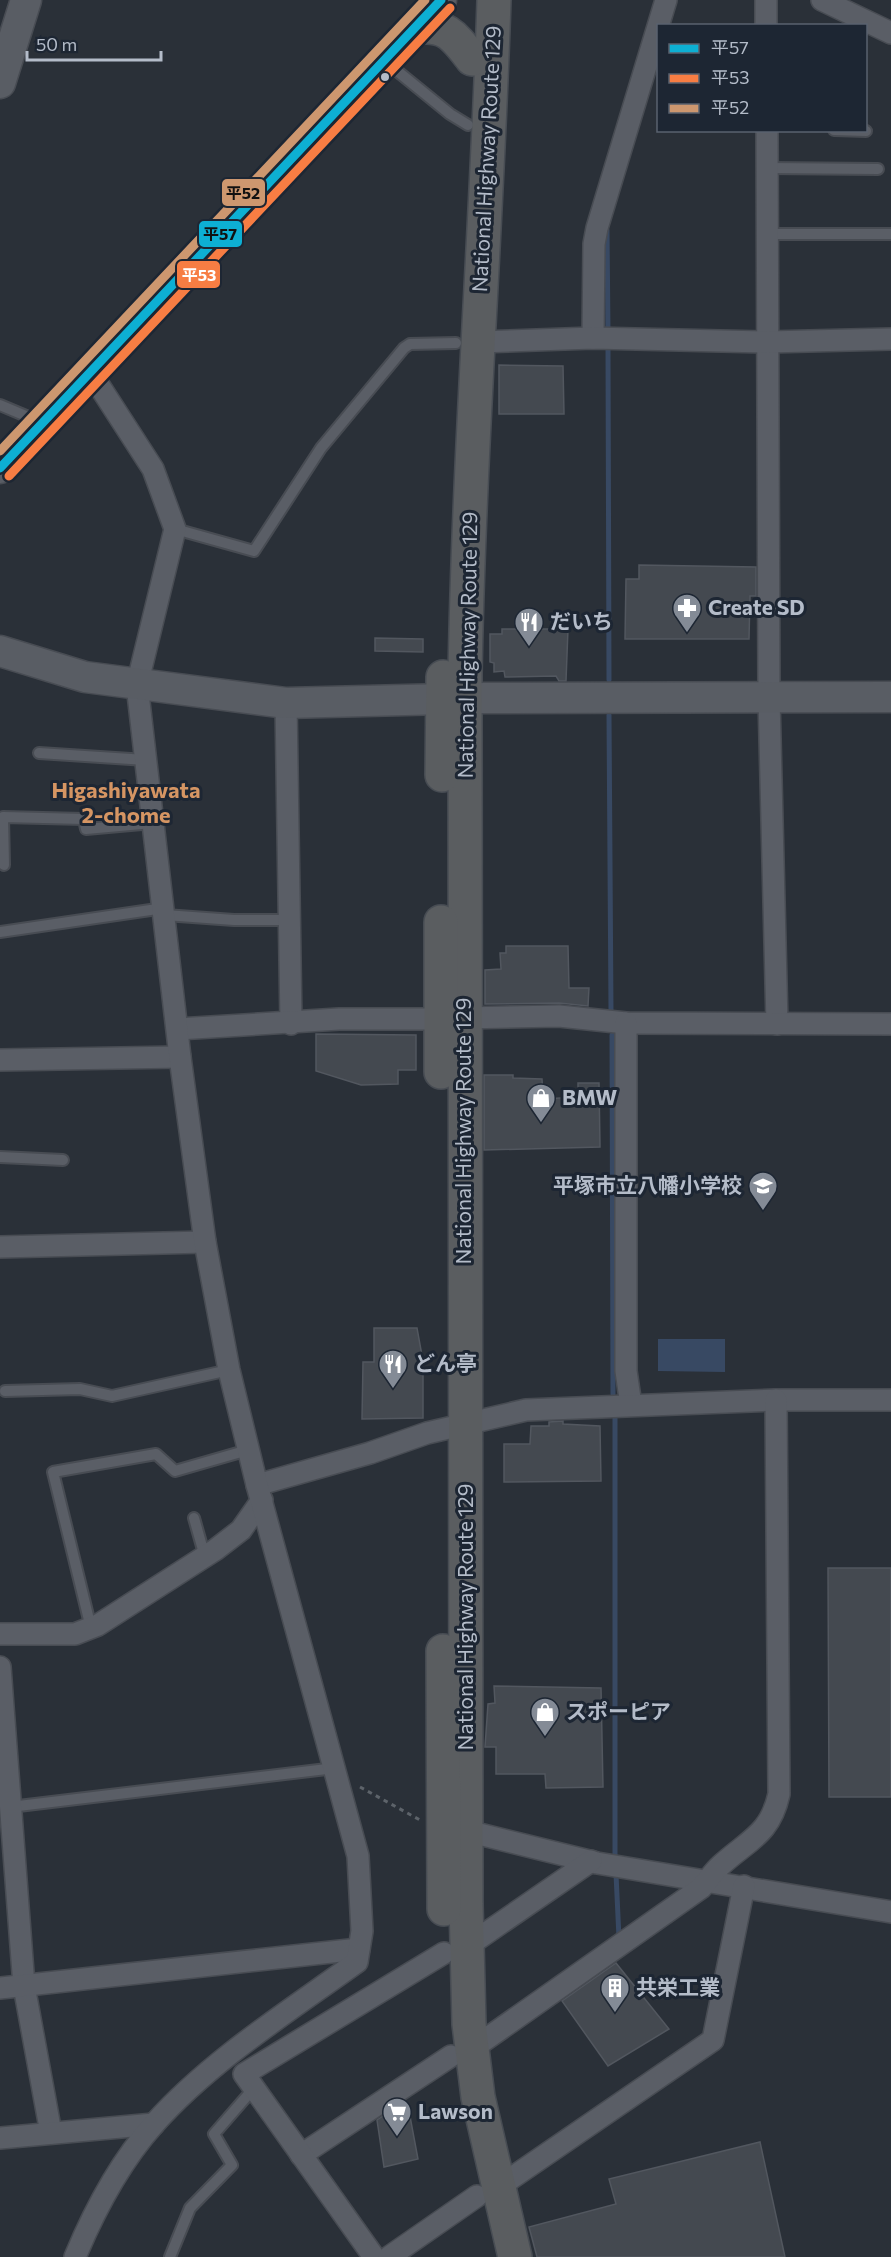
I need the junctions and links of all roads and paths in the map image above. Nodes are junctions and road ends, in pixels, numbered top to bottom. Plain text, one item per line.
1 (26, 0) edge
2 (474, 0) edge
3 (494, 0) edge
4 (666, 0) edge
5 (766, 0) edge
6 (822, 0) edge
7 (429, 9) edge
8 (659, 24) edge
9 (766, 24) edge
10 (657, 30) edge
11 (891, 33) edge
12 (472, 59) junction
13 (386, 62) junction
14 (0, 82) edge
15 (468, 125) junction
16 (767, 132) edge
17 (767, 168) junction
18 (878, 169) dead end
19 (767, 234) junction
20 (891, 234) edge
21 (593, 338) junction
22 (891, 339) edge
23 (467, 342) junction
24 (768, 342) junction
25 (91, 373) junction
26 (0, 405) edge
27 (43, 423) junction
28 (0, 468) edge
29 (175, 529) junction
30 (0, 651) edge
31 (137, 685) junction
32 (891, 697) edge
33 (769, 698) junction
34 (454, 699) junction
35 (286, 703) junction
36 (39, 753) dead end
37 (146, 760) junction
38 (153, 823) junction
39 (4, 865) dead end
40 (164, 912) junction
41 (290, 920) junction
42 (0, 932) edge
43 (452, 1019) junction
44 (626, 1023) junction
45 (291, 1024) junction
46 (777, 1024) junction
47 (891, 1024) edge
48 (178, 1029) junction
49 (180, 1057) junction
50 (0, 1060) edge
51 (0, 1157) edge
52 (63, 1160) dead end
53 (205, 1242) junction
54 (0, 1247) edge
55 (229, 1370) junction
56 (5, 1391) dead end
57 (776, 1400) junction
58 (891, 1400) edge
59 (631, 1405) junction
60 (454, 1427) junction
61 (248, 1450) junction
62 (260, 1492) junction
63 (194, 1518) dead end
64 (205, 1557) junction
65 (91, 1628) junction
66 (0, 1634) edge
67 (0, 1667) edge
68 (336, 1772) junction
69 (10, 1807) junction
70 (429, 1824) dead end
71 (467, 1831) junction
72 (591, 1861) junction
73 (8, 1878) edge
74 (709, 1880) junction
75 (744, 1886) junction
76 (891, 1912) edge
77 (359, 1949) junction
78 (455, 1950) junction
79 (24, 1986) junction
80 (0, 1988) edge
81 (461, 2052) junction
82 (254, 2088) junction
83 (154, 2124) junction
84 (51, 2133) junction
85 (0, 2138) edge
86 (301, 2154) junction
87 (487, 2192) junction
88 (75, 2257) edge
89 (170, 2257) edge
90 (374, 2257) edge
91 (389, 2257) edge
92 (492, 2257) edge
93 (515, 2257) edge

1 - 14 street
2 - 12 highway, National Highway Route 129
3 - 23 highway, National Highway Route 129
4 - 8 street
5 - 9 street
6 - 11 street
7 - 12 highway
7 - 13 street
10 - 21 street
12 - 15 highway, National Highway Route 129
13 - 15 lane
13 - 25 street
15 - 23 highway, National Highway Route 129
16 - 17 street
17 - 18 lane
17 - 19 street
19 - 20 lane
19 - 24 street
21 - 23 street
21 - 24 street
22 - 24 street
23 - 29 lane
23 - 34 highway, National Highway Route 129
24 - 33 street
25 - 27 street
25 - 29 street
26 - 27 lane
27 - 28 street
29 - 31 street
30 - 31 street
31 - 35 street
31 - 37 street
32 - 33 street
33 - 34 street
33 - 46 street
34 - 35 street
34 - 43 highway, National Highway Route 129
35 - 41 street
36 - 37 lane
37 - 38 street
38 - 39 lane
38 - 40 street
40 - 41 lane
40 - 42 lane
40 - 48 street
41 - 45 street
43 - 44 street
43 - 45 street
43 - 60 highway, National Highway Route 129
44 - 46 street
44 - 59 street
45 - 48 street
46 - 47 street
48 - 49 street
49 - 50 street
49 - 53 street
51 - 52 lane
53 - 54 street
53 - 55 street
55 - 56 lane
55 - 61 street
57 - 58 street
57 - 59 street
57 - 74 street
59 - 60 street
60 - 62 street
60 - 71 highway, National Highway Route 129
60 - 78 highway, National Highway Route 129
61 - 62 street
61 - 65 lane
62 - 64 street
62 - 68 street
63 - 64 lane
64 - 65 street
65 - 66 street
67 - 69 street
68 - 69 lane
68 - 70 path
68 - 77 street
69 - 73 street
71 - 72 street
71 - 78 highway, National Highway Route 129
72 - 74 street
72 - 78 street
73 - 79 street
74 - 75 street
74 - 81 street
75 - 76 street
75 - 87 street
77 - 79 street
77 - 83 street
78 - 81 highway, National Highway Route 129
78 - 82 street
79 - 80 street
79 - 84 street
81 - 86 street
81 - 87 highway, National Highway Route 129
82 - 86 street
82 - 89 lane
83 - 84 street
83 - 88 street
84 - 85 street
86 - 90 street
87 - 91 street
87 - 92 highway, National Highway Route 129
87 - 93 highway, National Highway Route 129

